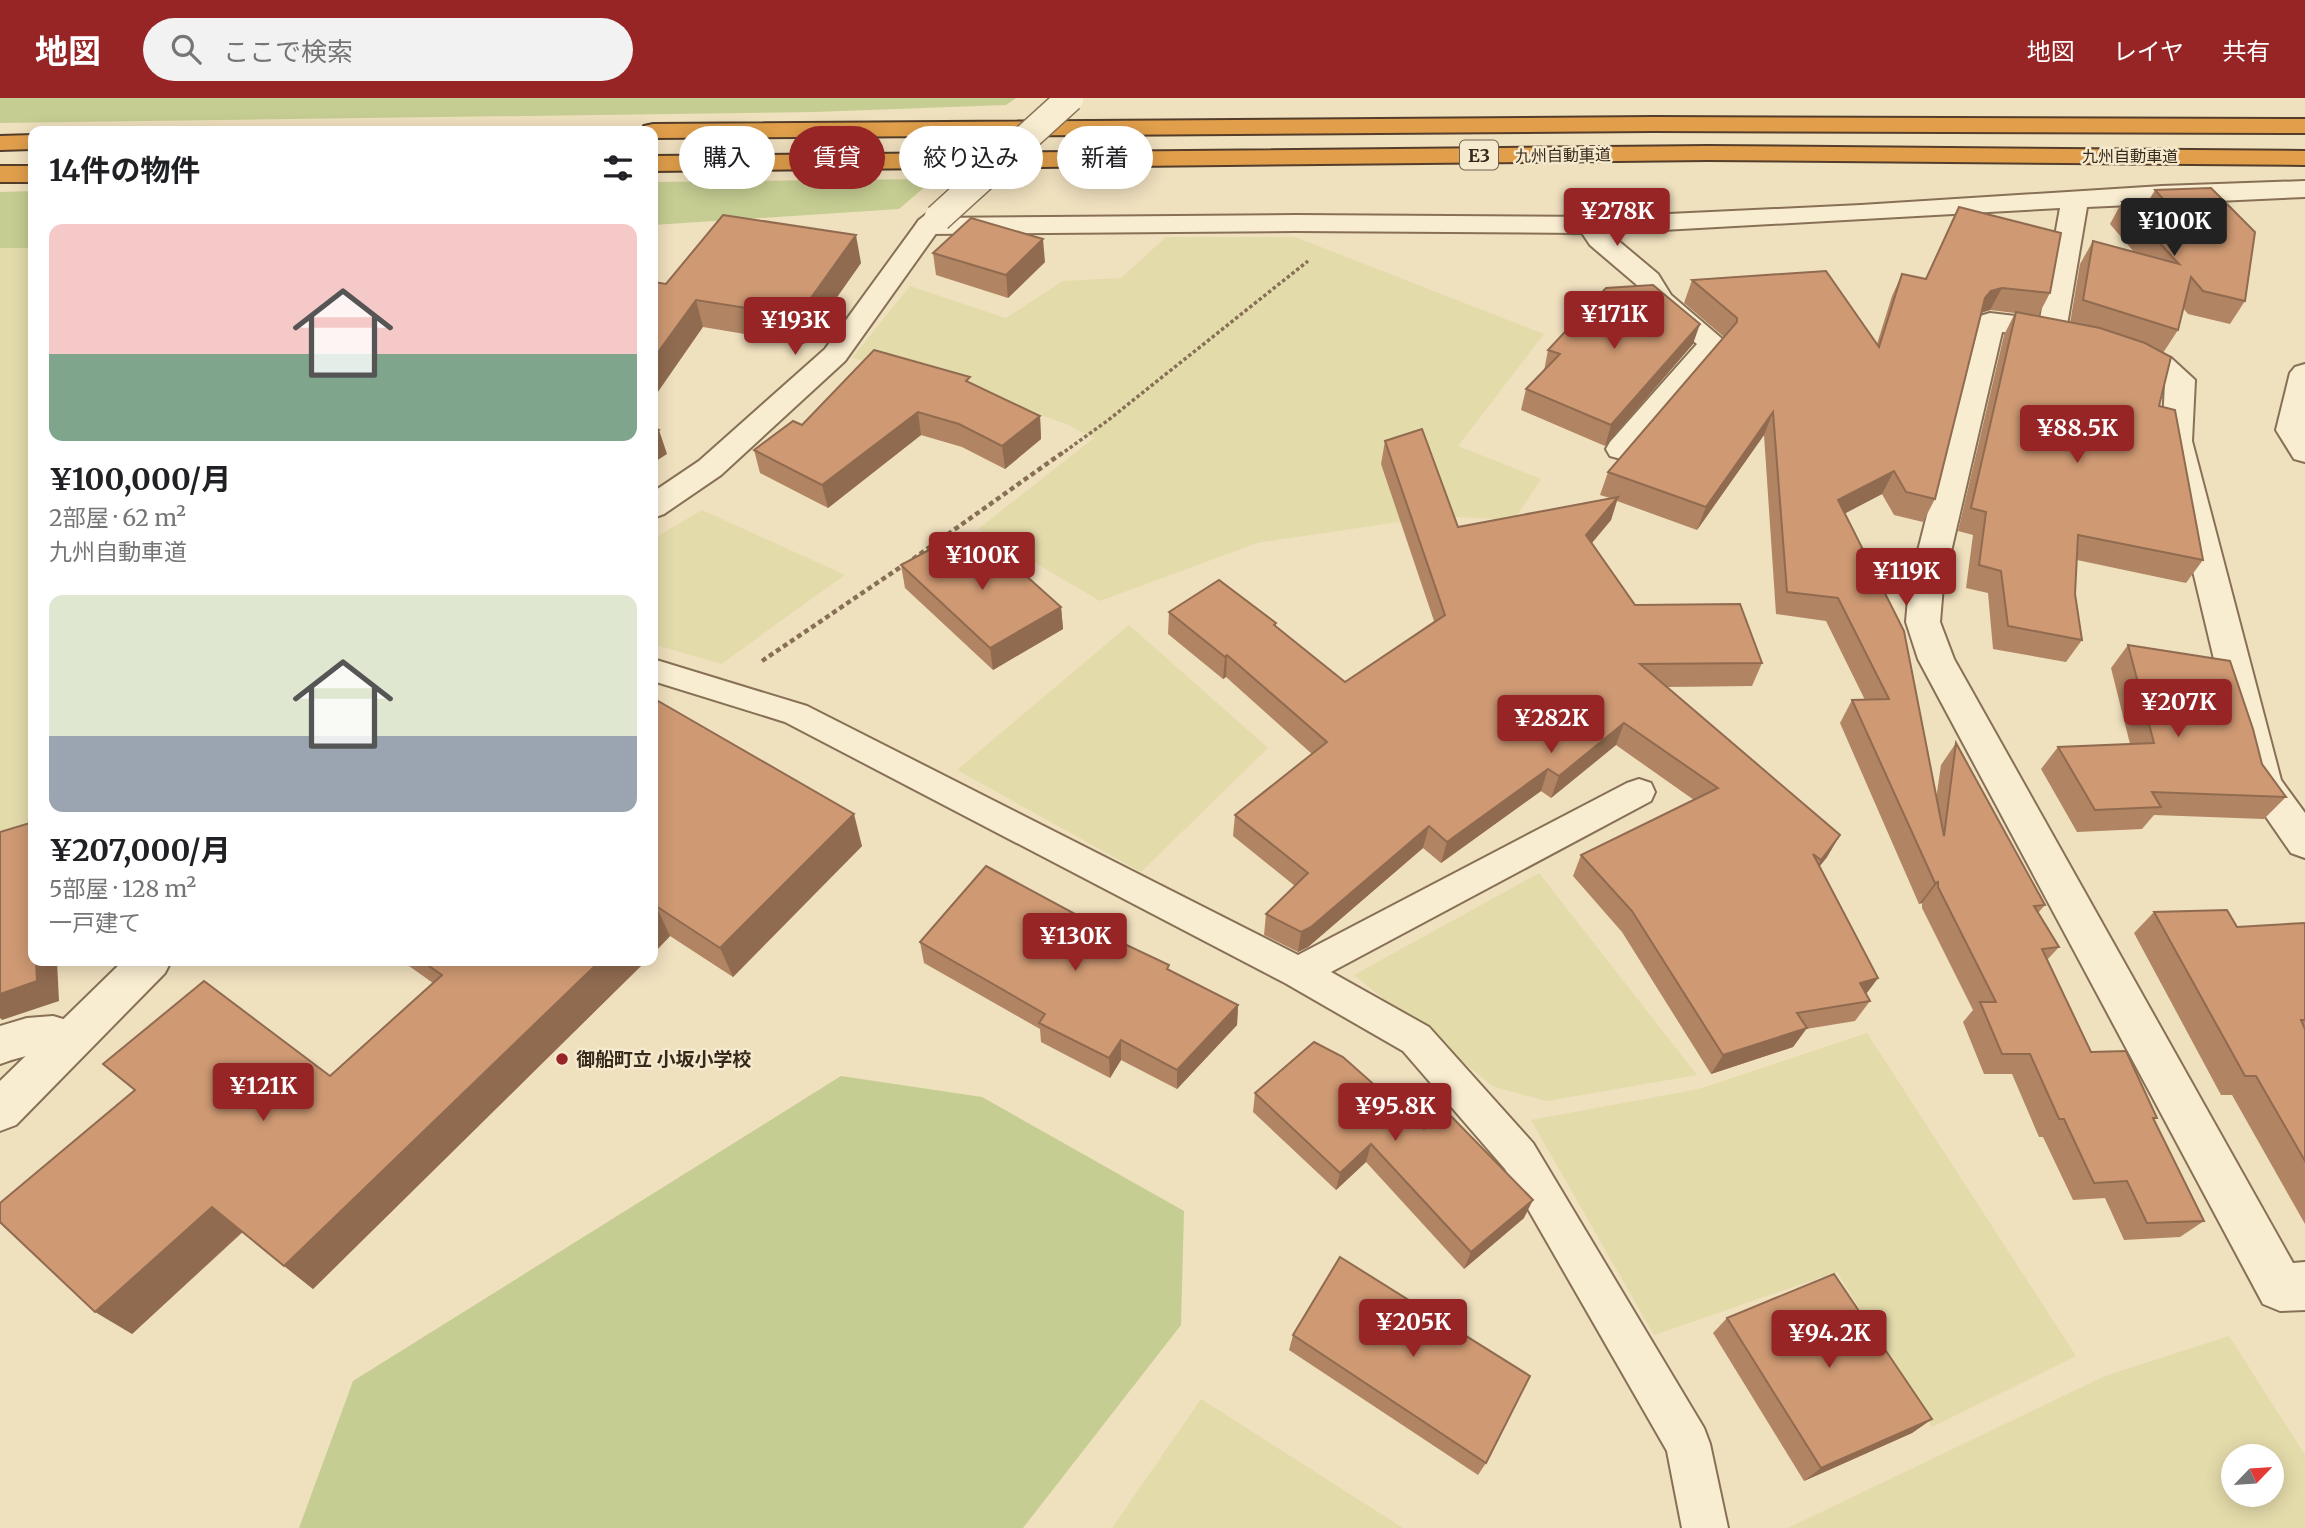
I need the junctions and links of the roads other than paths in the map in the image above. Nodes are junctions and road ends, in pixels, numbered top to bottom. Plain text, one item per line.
1 (1070, 98) edge
2 (2305, 126) edge
3 (658, 131) edge
4 (28, 142) edge
5 (0, 143) edge
6 (2305, 158) edge
7 (658, 164) edge
8 (0, 174) edge
9 (28, 174) edge
10 (2305, 189) edge
11 (2075, 199) junction
12 (933, 222) junction
13 (1590, 224) junction
14 (2052, 329) junction
15 (2305, 373) edge
16 (1621, 449) dead end
17 (2305, 452) edge
18 (658, 504) edge
19 (658, 672) edge
20 (1639, 792) dead end
21 (2305, 842) edge
22 (145, 966) edge
23 (1298, 972) junction
24 (72, 1038) junction
25 (0, 1045) edge
26 (0, 1111) edge
27 (2305, 1286) edge
28 (1705, 1528) edge

1 - 12 street, bridge
2 - 3 highway, 九州自動車道 / E3
4 - 5 highway
6 - 7 highway, 九州自動車道 / E3
8 - 9 highway
10 - 11 street
11 - 13 street
11 - 14 street
12 - 13 street
12 - 18 street
13 - 16 street
14 - 21 street
14 - 27 street
15 - 17 street
19 - 23 lane
20 - 23 lane
22 - 24 street
23 - 28 lane
24 - 25 street
24 - 26 street

